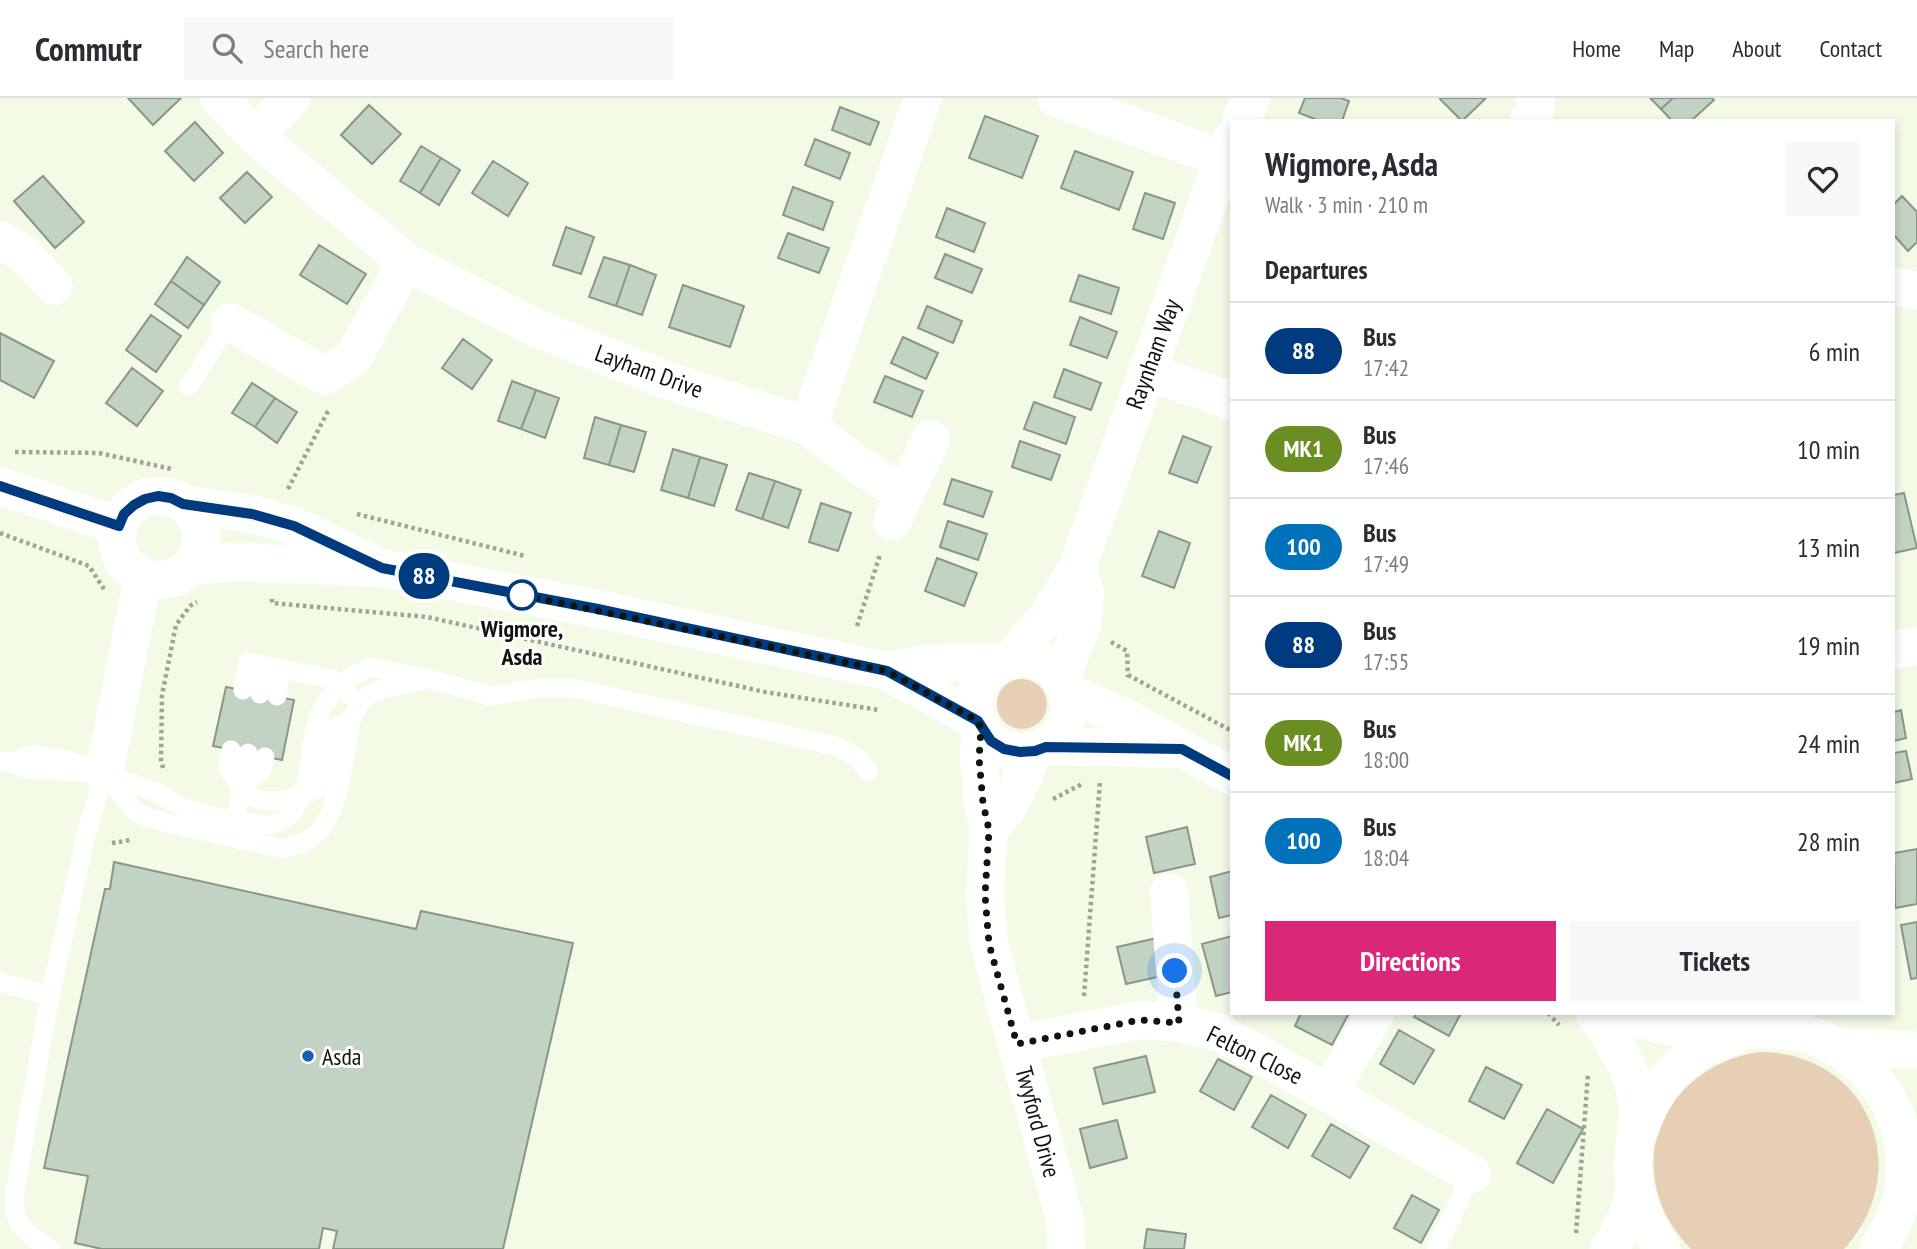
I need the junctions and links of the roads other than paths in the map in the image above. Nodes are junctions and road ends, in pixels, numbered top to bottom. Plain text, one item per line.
1 (219, 98) edge
2 (291, 98) edge
3 (923, 98) edge
4 (1056, 98) edge
5 (1251, 98) edge
6 (1536, 98) edge
7 (1242, 119) edge
8 (1530, 119) edge
9 (255, 136) junction
10 (1228, 149) edge
11 (0, 240) edge
12 (406, 262) junction
13 (54, 286) dead end
14 (1895, 286) edge
15 (1917, 291) edge
16 (230, 323) joint
17 (1147, 372) junction
18 (189, 386) dead end
19 (1230, 400) edge
20 (808, 426) junction
21 (931, 439) dead end
22 (2, 469) edge
23 (181, 487) junction
24 (119, 526) junction
25 (382, 568) junction
26 (1077, 569) junction
27 (143, 577) junction
28 (196, 583) junction
29 (1917, 646) edge
30 (1895, 650) edge
31 (1007, 660) junction
32 (274, 667) junction
33 (887, 671) junction
34 (426, 678) junction
35 (342, 685) junction
36 (1065, 685) junction
37 (354, 713) junction
38 (980, 725) junction
39 (1040, 749) junction
40 (1182, 749) junction
41 (248, 753) dead end
42 (6, 761) edge
43 (868, 771) dead end
44 (104, 774) junction
45 (1230, 775) edge
46 (241, 787) junction
47 (303, 794) junction
48 (235, 820) junction
49 (989, 830) junction
50 (1169, 892) dead end
51 (0, 982) edge
52 (50, 996) junction
53 (1375, 1015) edge
54 (1632, 1015) edge
55 (1578, 1021) edge
56 (1179, 1023) junction
57 (1751, 1031) junction
58 (1017, 1044) junction
59 (1838, 1047) junction
60 (1917, 1050) edge
61 (1329, 1092) junction
62 (1635, 1153) junction
63 (1472, 1174) joint
64 (1910, 1188) edge
65 (1592, 1247) edge
66 (50, 1249) edge
67 (1066, 1249) edge
68 (1436, 1249) edge
69 (1662, 1249) edge
70 (1879, 1249) edge

1 - 9 street, Layham Drive
2 - 9 street
3 - 20 street
4 - 10 street
5 - 7 street
6 - 8 street
9 - 12 street, Layham Drive
10 - 17 street, Raynham Way
11 - 13 street
12 - 16 street
12 - 20 street, Layham Drive
14 - 15 street
16 - 18 lane
17 - 19 street
17 - 26 street, Raynham Way
20 - 21 street, Layham Drive
22 - 24 street
23 - 24 street
23 - 25 street
23 - 28 street
24 - 27 street
25 - 28 street
25 - 33 street
26 - 31 street, Raynham Way
26 - 36 street
27 - 28 street
27 - 44 street
29 - 30 street
31 - 33 street
31 - 36 street
31 - 38 street
32 - 32 lane
32 - 35 lane
33 - 38 street
34 - 35 lane
34 - 37 lane
34 - 43 lane
35 - 37 lane
35 - 47 lane
36 - 39 street
36 - 40 street
37 - 44 lane
37 - 47 lane
38 - 39 street
38 - 49 street, Twyford Drive
39 - 40 street
39 - 49 street
40 - 45 street
41 - 46 lane
42 - 44 lane
44 - 48 lane
44 - 52 lane
46 - 47 lane
46 - 48 lane
47 - 48 lane
49 - 58 street, Twyford Drive
50 - 56 street, Felton Close
51 - 52 lane
52 - 66 lane
53 - 61 street, Felton Close
54 - 57 street
55 - 62 street
56 - 58 street, Felton Close
56 - 61 street, Felton Close
57 - 59 street
57 - 62 street
58 - 67 street, Twyford Drive
59 - 60 street
59 - 64 street
61 - 63 street, Felton Close
62 - 65 street
62 - 69 street
63 - 68 lane
64 - 70 street

